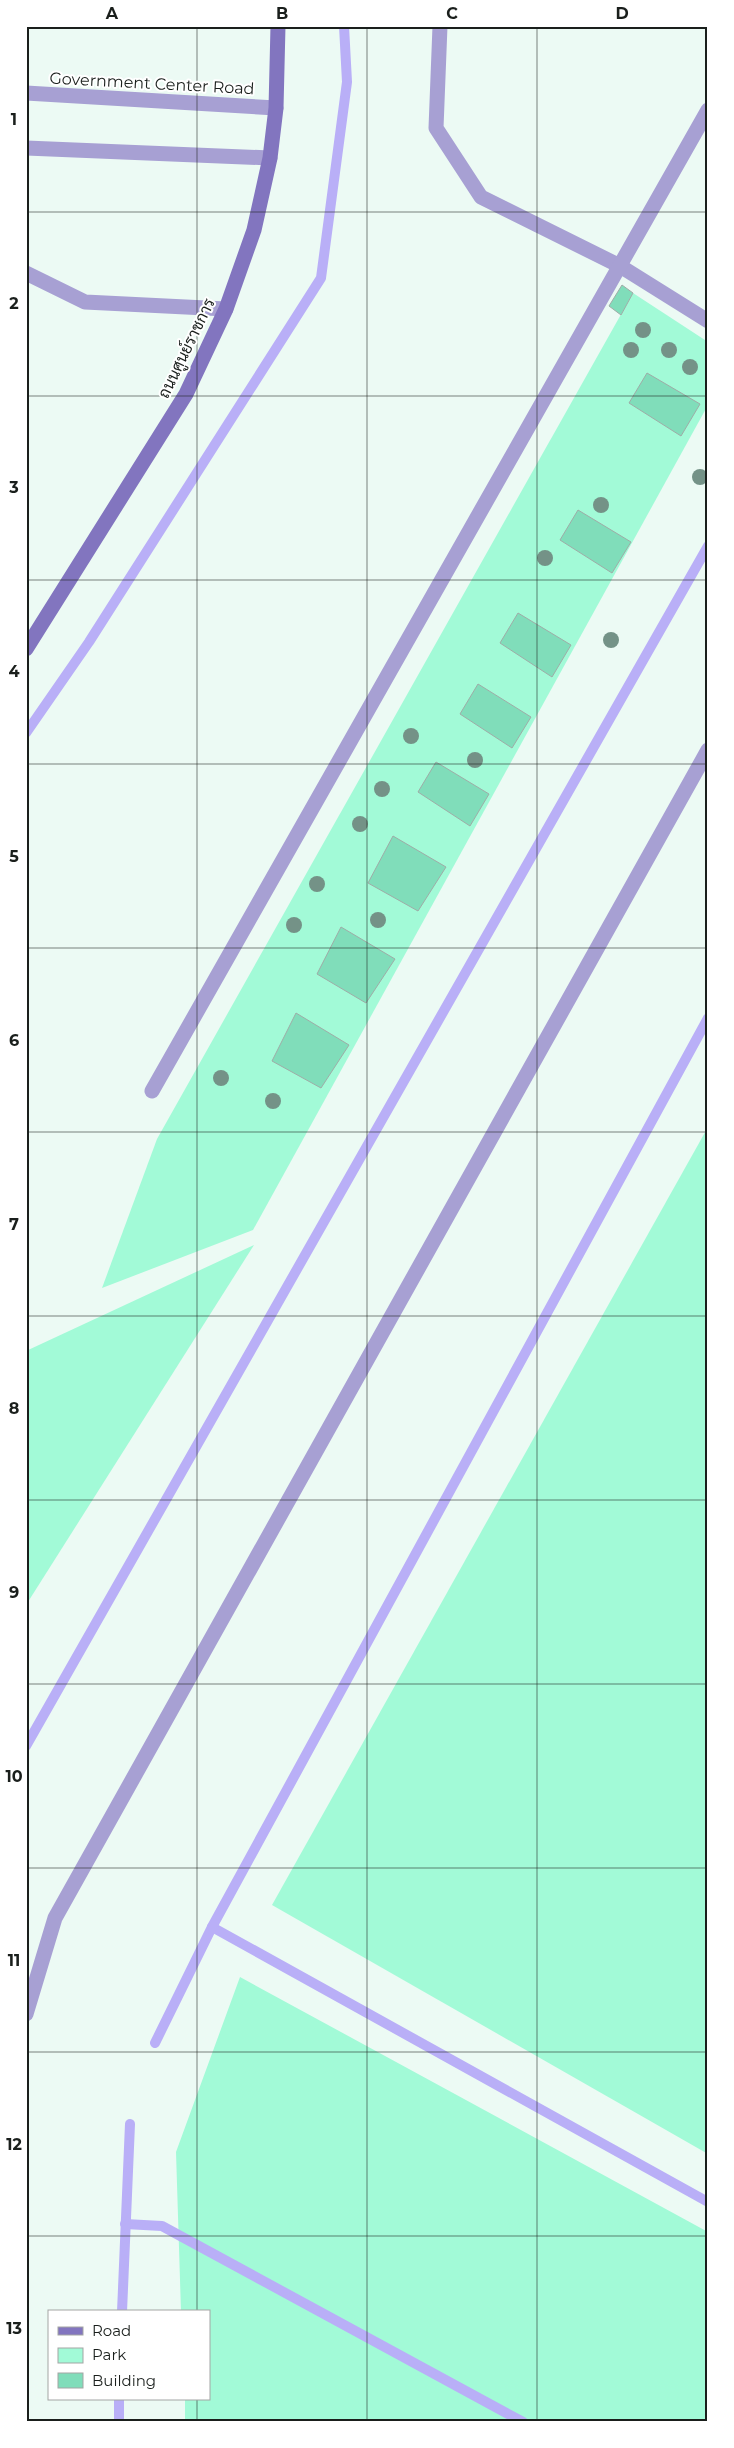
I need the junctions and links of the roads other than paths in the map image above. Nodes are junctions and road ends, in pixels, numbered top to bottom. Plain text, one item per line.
1 (278, 26) edge
2 (440, 26) edge
3 (26, 93) edge
4 (276, 108) junction
5 (708, 110) edge
6 (26, 148) edge
7 (270, 158) junction
8 (620, 266) junction
9 (26, 273) edge
10 (226, 309) junction
11 (708, 321) edge
12 (28, 645) edge
13 (708, 750) edge
14 (152, 1091) dead end
15 (26, 2014) edge

1 - 4 street, ถนนศูนย์ราชการ
2 - 8 street
3 - 4 street, Government Center Road
4 - 7 street, ถนนศูนย์ราชการ
5 - 8 street
6 - 7 street
7 - 10 street, ถนนศูนย์ราชการ
8 - 11 street
8 - 14 street
9 - 10 street
10 - 12 street, ถนนศูนย์ราชการ
13 - 15 street

